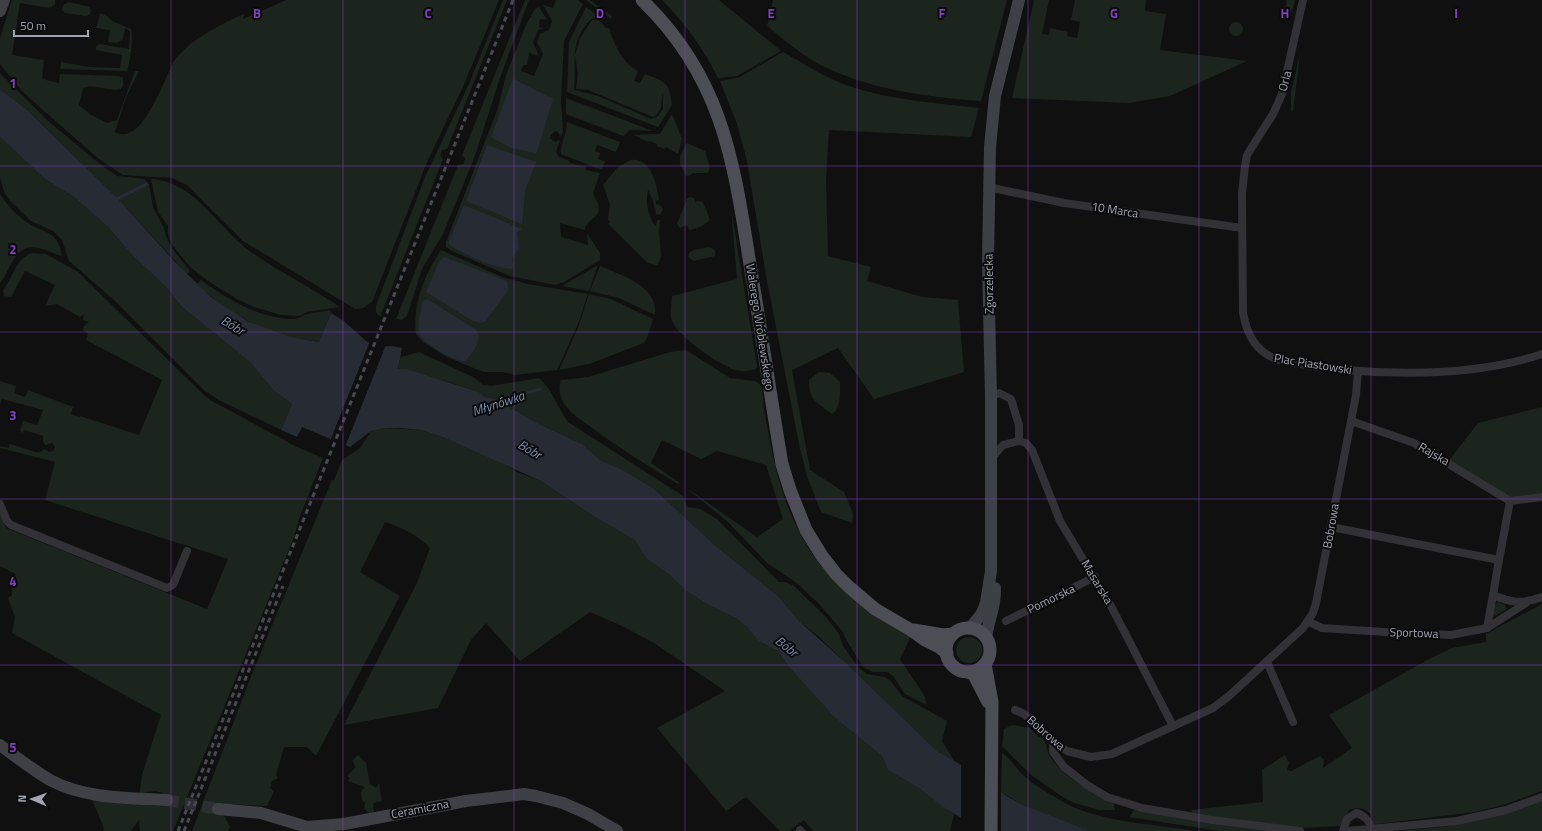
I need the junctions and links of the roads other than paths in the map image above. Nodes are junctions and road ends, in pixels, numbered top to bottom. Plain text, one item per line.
1 (4, 0) edge
2 (642, 0) edge
3 (1020, 0) edge
4 (1303, 0) edge
5 (0, 12) edge
6 (1247, 155) joint
7 (988, 187) junction
8 (1242, 228) junction
9 (1542, 354) edge
10 (1358, 371) junction
11 (992, 397) junction
12 (1351, 421) junction
13 (1020, 441) junction
14 (991, 459) junction
15 (1542, 497) edge
16 (1510, 501) junction
17 (0, 504) edge
18 (1331, 527) junction
19 (187, 551) dead end
20 (1499, 560) junction
21 (991, 571) junction
22 (1095, 577) junction
23 (1493, 595) junction
24 (1542, 597) edge
25 (1527, 602) junction
26 (1006, 621) dead end
27 (1309, 622) junction
28 (970, 628) junction
29 (1487, 628) junction
30 (911, 630) junction
31 (953, 634) junction
32 (986, 638) junction
33 (947, 653) junction
34 (1267, 662) junction
35 (986, 664) junction
36 (969, 672) junction
37 (1015, 710) dead end
38 (990, 712) junction
39 (1293, 722) dead end
40 (1173, 726) junction
41 (1053, 742) junction
42 (0, 745) edge
43 (1542, 797) edge
44 (167, 800) tunnel mouth
45 (218, 809) tunnel mouth
46 (307, 829) edge
47 (1373, 829) junction
48 (617, 831) edge
49 (991, 831) edge
50 (1300, 831) edge
51 (1343, 831) edge
52 (1348, 831) edge

1 - 5 street
2 - 30 main road, Walerego Wróblewskiego
3 - 7 street, Zgorzelecka
4 - 6 street, Orla
6 - 8 street, Plac Piastowski
7 - 8 street, 10 Marca
7 - 11 street, Zgorzelecka
8 - 10 street, Plac Piastowski
9 - 10 street, Plac Piastowski
10 - 12 street, Bobrowa
11 - 13 street
11 - 14 street, Zgorzelecka
12 - 16 street, Rajska
12 - 18 street, Bobrowa
13 - 14 street
13 - 22 street, Masarska
14 - 21 street, Zgorzelecka
15 - 16 street
16 - 20 street
17 - 19 street
18 - 20 street
18 - 27 street, Bobrowa
20 - 23 street
21 - 28 street, Zgorzelecka
21 - 32 street, Zgorzelecka
22 - 26 street, Pomorska
22 - 40 street, Masarska
23 - 25 street
23 - 29 street
24 - 25 street
25 - 29 street
27 - 29 street, Sportowa
27 - 34 street, Bobrowa
28 - 31 main road
28 - 32 main road
30 - 31 main road, Walerego Wróblewskiego
30 - 33 main road, Walerego Wróblewskiego
31 - 33 main road
32 - 35 main road
33 - 36 main road
34 - 39 street
34 - 40 street, Bobrowa
35 - 36 main road
35 - 38 main road
36 - 38 main road
37 - 41 street, Bobrowa
38 - 49 main road
40 - 41 street, Bobrowa
41 - 50 street
42 - 44 street
43 - 47 street
45 - 46 street, Ceramiczna
46 - 48 street, Ceramiczna
47 - 51 street
47 - 52 street

